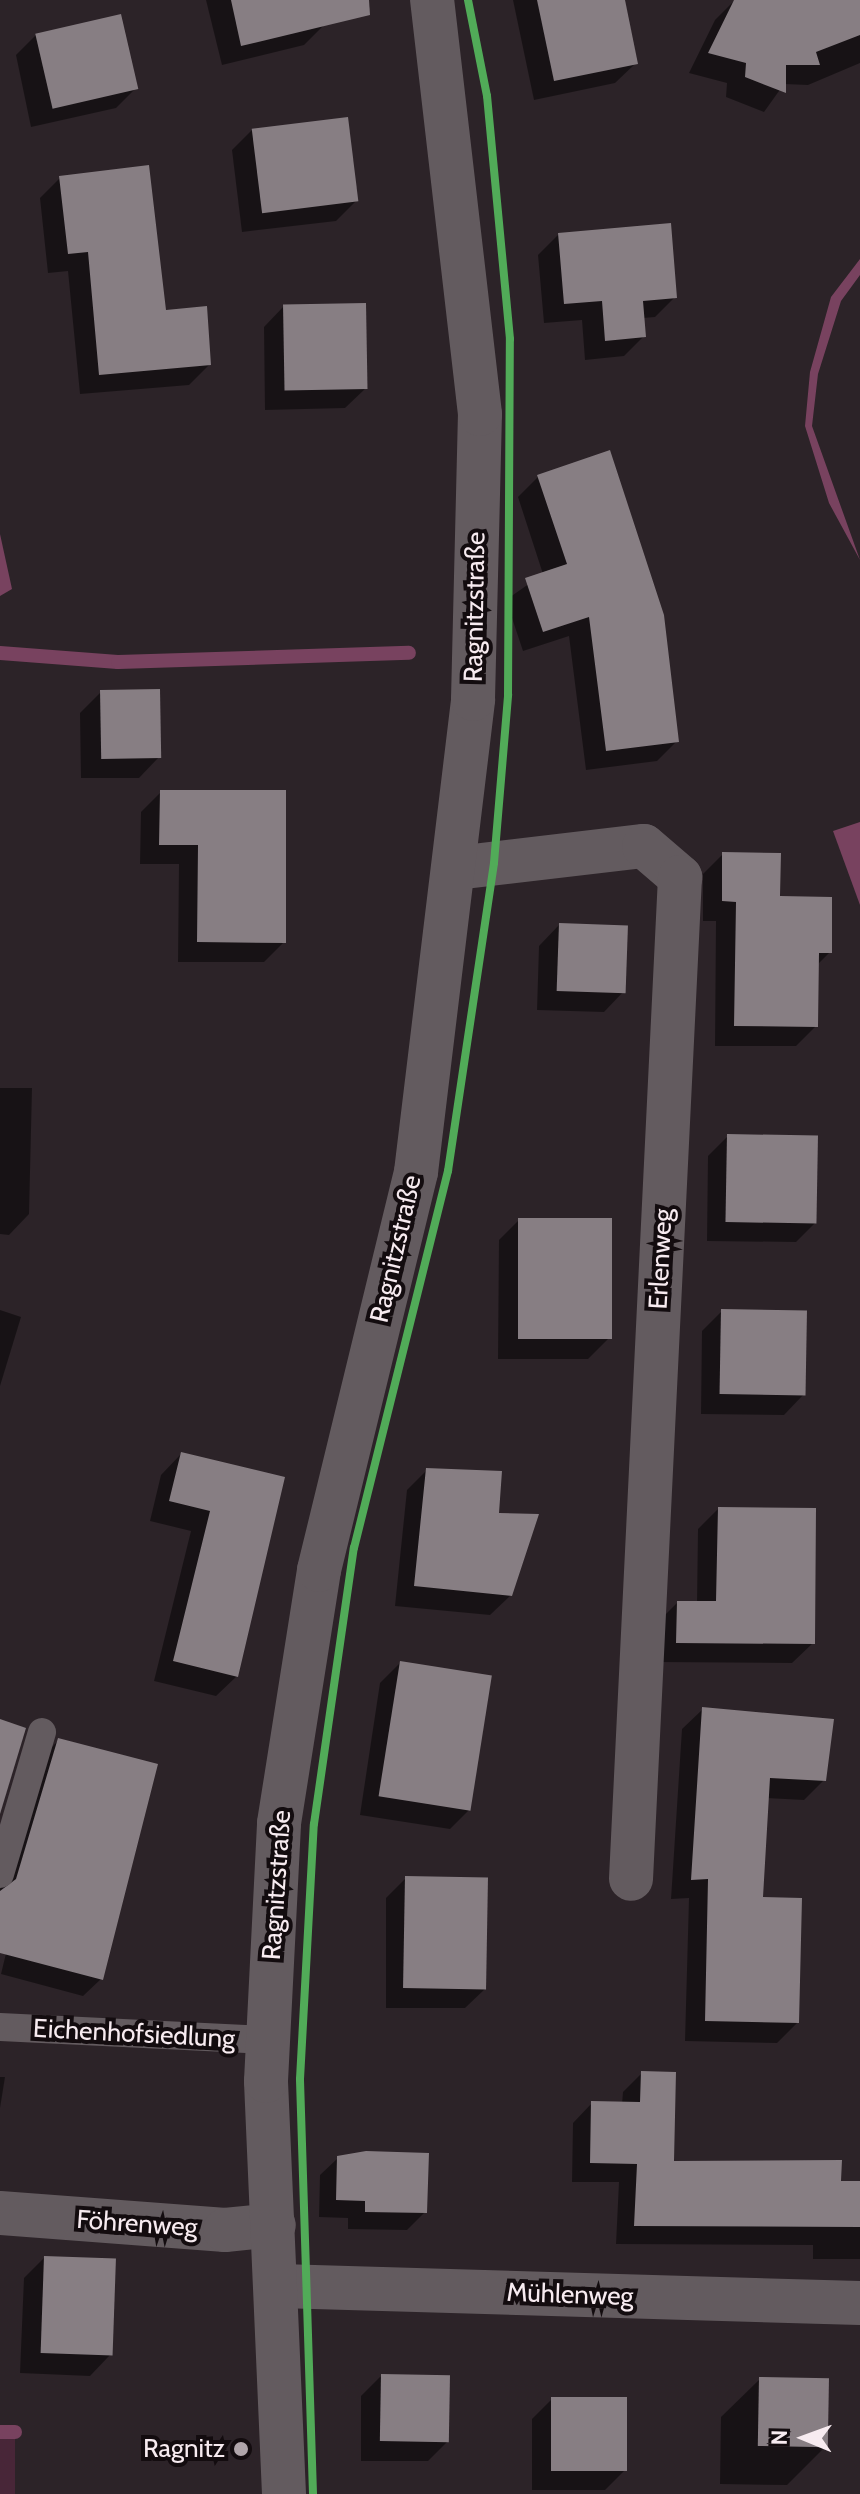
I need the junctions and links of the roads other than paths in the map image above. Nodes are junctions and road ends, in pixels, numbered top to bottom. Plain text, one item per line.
1 (432, 0) edge
2 (456, 868) junction
3 (42, 1732) dead end
4 (0, 1874) edge
5 (631, 1879) dead end
6 (0, 2027) edge
7 (268, 2040) junction
8 (0, 2213) edge
9 (274, 2225) junction
10 (280, 2286) junction
11 (860, 2303) edge
12 (284, 2494) edge

1 - 2 main road, Ragnitzstraße
2 - 5 main road, Erlenweg
2 - 7 main road, Ragnitzstraße
3 - 4 lane
6 - 7 lane, Eichenhofsiedlung
7 - 9 main road, Ragnitzstraße
8 - 9 main road, Föhrenweg
9 - 10 main road, Ragnitzstraße
10 - 11 main road, Mühlenweg
10 - 12 main road, Ragnitzstraße

